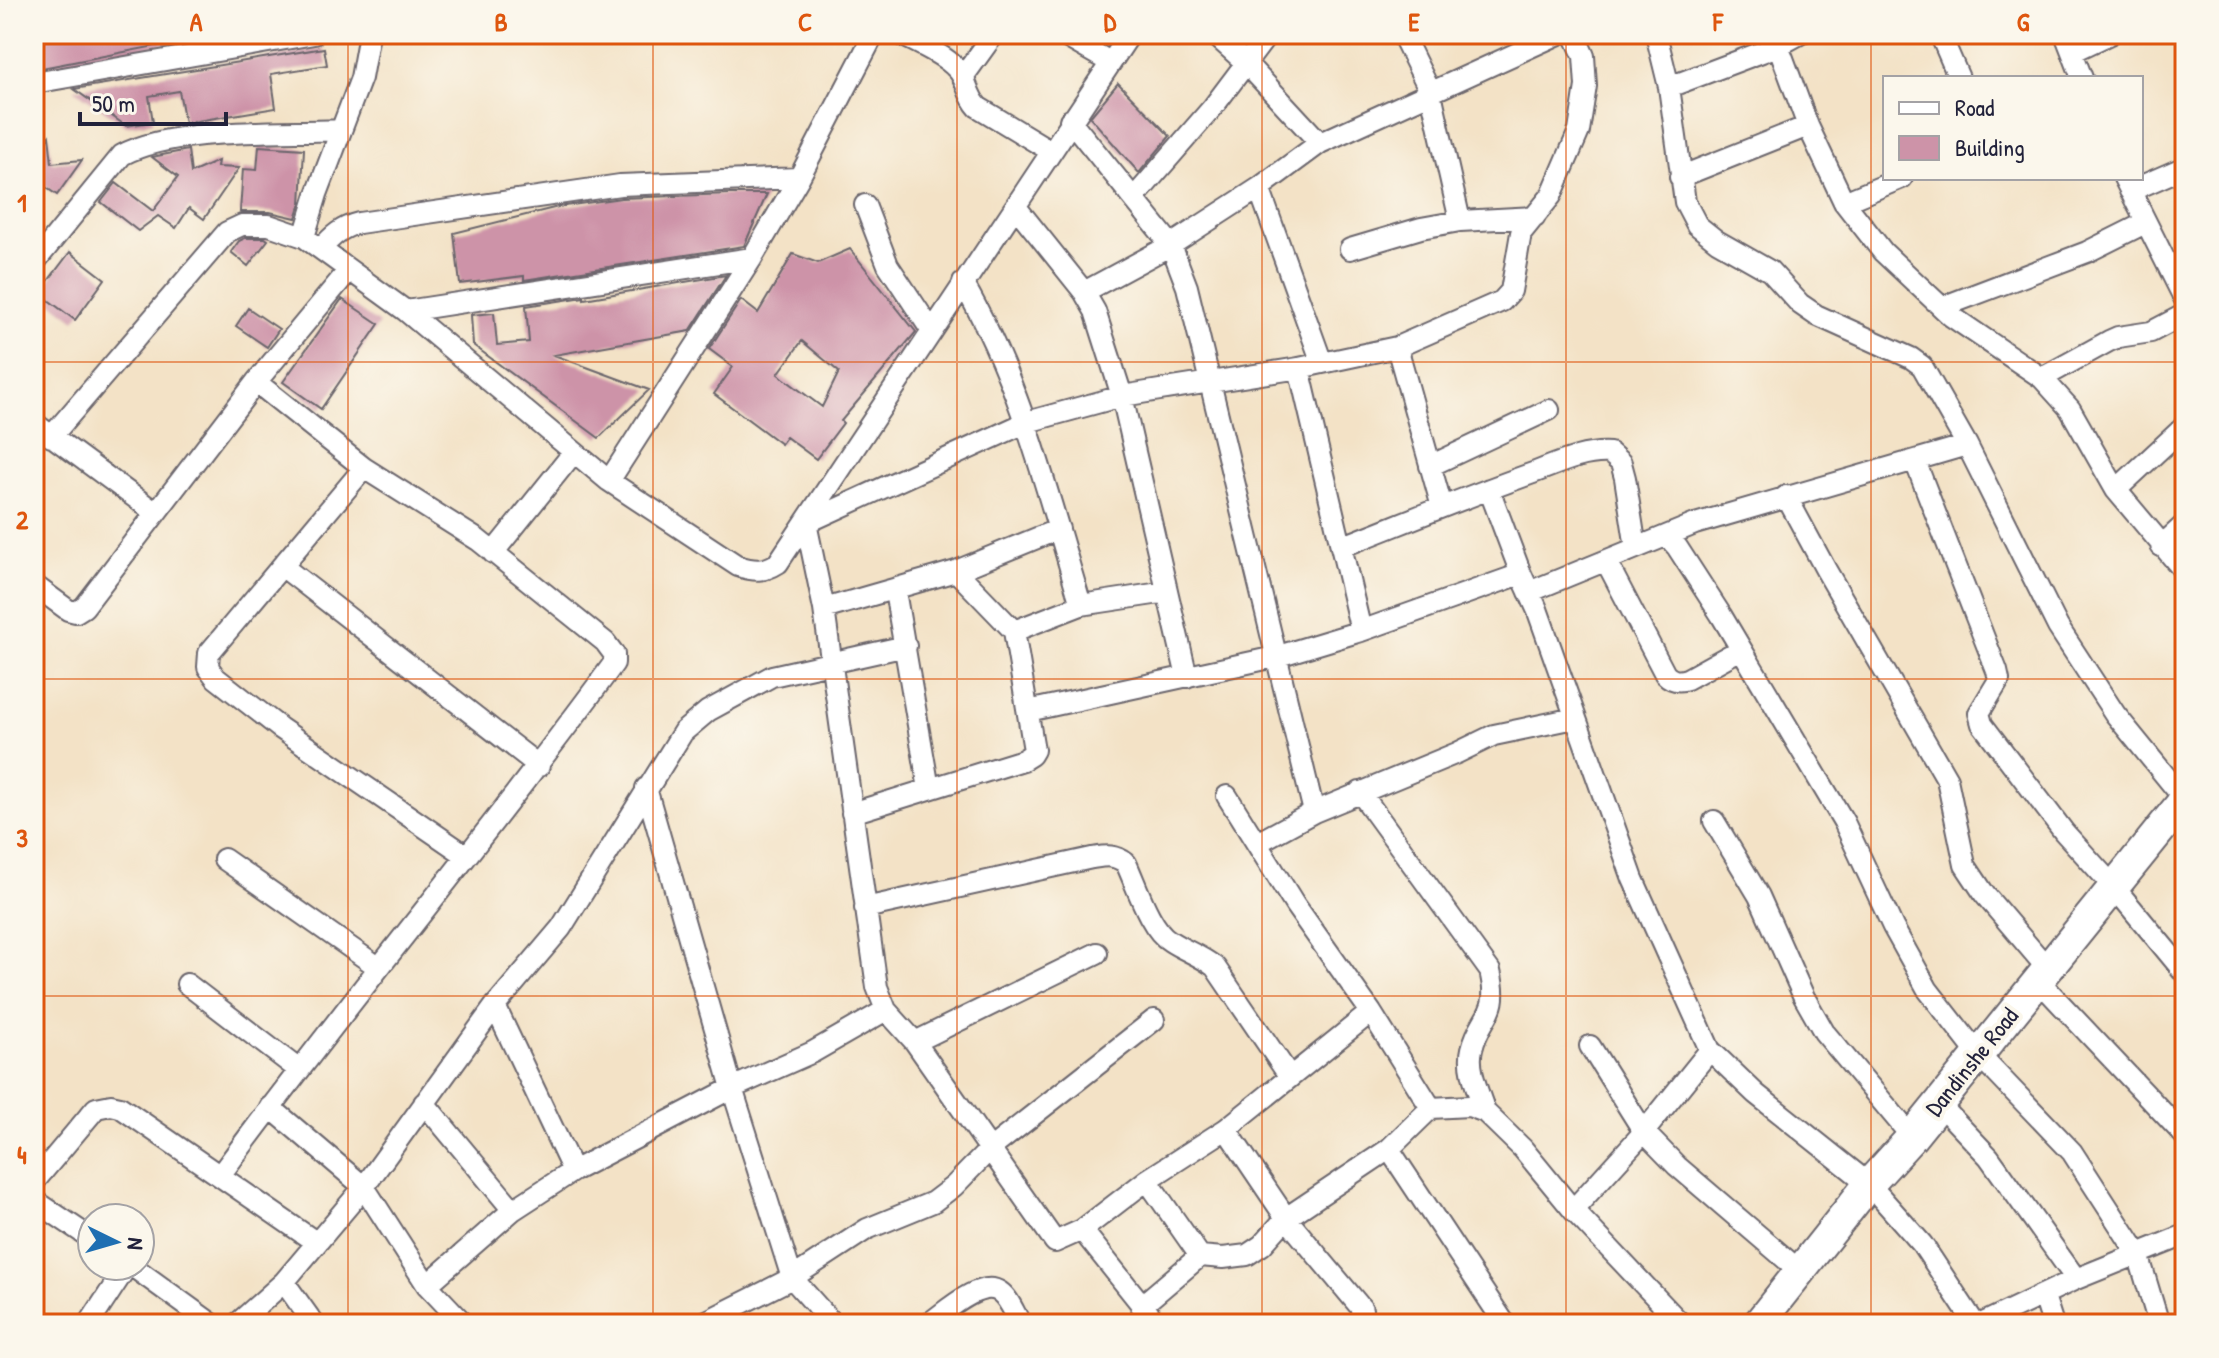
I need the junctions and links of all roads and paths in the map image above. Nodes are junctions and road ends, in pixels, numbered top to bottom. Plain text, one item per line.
1 (314, 34) edge
2 (369, 34) edge
3 (874, 34) edge
4 (900, 34) edge
5 (994, 34) edge
6 (1061, 34) edge
7 (1130, 34) edge
8 (1214, 34) edge
9 (1268, 34) edge
10 (1402, 34) edge
11 (1559, 34) edge
12 (1574, 34) edge
13 (1656, 34) edge
14 (1800, 34) edge
15 (1940, 34) edge
16 (2110, 34) edge
17 (1776, 40) edge
18 (2068, 43) edge
19 (1110, 62) junction
20 (1245, 62) junction
21 (1958, 76) edge
22 (2081, 76) edge
23 (963, 77) junction
24 (34, 83) edge
25 (1669, 87) junction
26 (1431, 93) junction
27 (1070, 120) junction
28 (1808, 126) junction
29 (341, 130) junction
30 (1320, 143) junction
31 (1051, 151) junction
32 (2185, 167) edge
33 (1680, 177) junction
34 (799, 178) junction
35 (1897, 180) edge
36 (2127, 185) edge
37 (1259, 188) junction
38 (1134, 198) junction
39 (1844, 202) junction
40 (865, 205) dead end
41 (1016, 207) junction
42 (1535, 217) junction
43 (1460, 221) junction
44 (2145, 223) junction
45 (312, 243) junction
46 (1171, 245) junction
47 (1350, 249) dead end
48 (752, 258) junction
49 (34, 263) edge
50 (349, 270) junction
51 (963, 283) junction
52 (1084, 292) junction
53 (2185, 300) edge
54 (1942, 307) junction
55 (406, 311) junction
56 (2185, 314) edge
57 (931, 330) junction
58 (1397, 347) junction
59 (1322, 363) junction
60 (1299, 368) junction
61 (2042, 378) junction
62 (256, 382) junction
63 (1210, 383) junction
64 (1122, 396) junction
65 (1549, 410) dead end
66 (1027, 422) junction
67 (34, 423) edge
68 (2185, 426) edge
69 (51, 437) junction
70 (1967, 445) junction
71 (574, 452) junction
72 (1915, 461) junction
73 (1430, 466) junction
74 (364, 468) junction
75 (609, 481) junction
76 (1489, 489) junction
77 (2116, 490) junction
78 (1786, 496) junction
79 (1442, 507) junction
80 (156, 513) junction
81 (806, 523) junction
82 (2185, 524) edge
83 (1059, 529) junction
84 (1667, 536) junction
85 (2161, 546) junction
86 (1341, 547) junction
87 (1636, 548) junction
88 (493, 553) junction
89 (1606, 561) junction
90 (282, 566) junction
91 (956, 571) junction
92 (2185, 572) edge
93 (1525, 583) junction
94 (34, 585) edge
95 (895, 591) junction
96 (1167, 592) junction
97 (1081, 605) junction
98 (824, 609) junction
99 (1014, 631) junction
100 (1361, 631) junction
101 (906, 646) junction
102 (1741, 649) junction
103 (1275, 657) junction
104 (831, 663) junction
105 (1187, 677) junction
106 (1028, 711) junction
107 (1575, 718) junction
108 (539, 766) junction
109 (646, 788) junction
110 (929, 789) junction
111 (1360, 792) junction
112 (1227, 796) dead end
113 (2183, 806) edge
114 (1314, 812) junction
115 (852, 813) junction
116 (1714, 821) dead end
117 (1257, 843) junction
118 (467, 856) junction
119 (224, 859) dead end
120 (2114, 887) junction
121 (865, 908) junction
122 (1097, 953) dead end
123 (378, 967) junction
124 (2185, 973) edge
125 (2043, 974) junction
126 (187, 984) dead end
127 (495, 1006) junction
128 (886, 1010) junction
129 (1371, 1012) junction
130 (1154, 1020) dead end
131 (915, 1042) junction
132 (1590, 1046) dead end
133 (1710, 1050) junction
134 (1978, 1054) junction
135 (299, 1070) junction
136 (1290, 1077) junction
137 (732, 1088) junction
138 (1937, 1102) junction
139 (424, 1103) junction
140 (270, 1107) junction
141 (1431, 1108) junction
142 (1485, 1112) junction
143 (1226, 1129) junction
144 (1644, 1132) junction
145 (2185, 1136) edge
146 (1912, 1137) junction
147 (990, 1149) junction
148 (1389, 1149) junction
149 (573, 1171) junction
150 (221, 1174) junction
151 (1147, 1180) junction
152 (34, 1182) edge
153 (1869, 1184) junction
154 (364, 1187) junction
155 (34, 1200) edge
156 (513, 1210) junction
157 (1573, 1210) junction
158 (1286, 1218) junction
159 (76, 1228) edge
160 (1082, 1230) junction
161 (2185, 1235) edge
162 (317, 1243) junction
163 (2138, 1254) junction
164 (1200, 1256) junction
165 (1801, 1272) junction
166 (792, 1278) junction
167 (2076, 1279) junction
168 (119, 1282) edge
169 (153, 1282) edge
170 (284, 1282) junction
171 (427, 1285) junction
172 (2044, 1296) junction
173 (1141, 1306) junction
174 (1362, 1309) dead end
175 (34, 1316) edge
176 (46, 1324) edge
177 (89, 1324) edge
178 (212, 1324) edge
179 (237, 1324) edge
180 (314, 1324) edge
181 (464, 1324) edge
182 (701, 1324) edge
183 (833, 1324) edge
184 (928, 1324) edge
185 (1021, 1324) edge
186 (1157, 1324) edge
187 (1505, 1324) edge
188 (1681, 1324) edge
189 (1758, 1324) edge
190 (1978, 1324) edge
191 (2053, 1324) edge
192 (2159, 1324) edge

1 - 24 street
2 - 29 street
3 - 34 street
4 - 23 street
5 - 23 street
6 - 19 street
7 - 19 street
8 - 20 street
9 - 20 street
10 - 26 street
11 - 26 street
12 - 42 street
13 - 25 street
14 - 17 street
15 - 21 street
16 - 18 street
17 - 25 street
17 - 28 street
18 - 22 street
19 - 27 street
20 - 30 street
20 - 38 street
23 - 31 street
25 - 33 street
26 - 30 street
26 - 43 street
27 - 31 street
27 - 38 street
28 - 33 street
28 - 39 street
29 - 45 street
29 - 49 street
30 - 37 street
31 - 41 street
32 - 36 street
33 - 70 street
34 - 45 street
34 - 48 street
35 - 39 street
36 - 44 street
37 - 46 street
37 - 59 street
38 - 46 street
39 - 54 street
40 - 57 street
41 - 51 street
41 - 52 street
42 - 43 street
42 - 58 street
43 - 47 street
44 - 53 street
44 - 54 street
45 - 50 street
45 - 69 street
46 - 52 street
46 - 63 street
48 - 55 street
48 - 75 street
50 - 55 street
50 - 62 street
51 - 57 street
51 - 66 street
52 - 64 street
54 - 61 street
55 - 71 street
56 - 61 street
57 - 81 street
58 - 59 street
58 - 73 street
59 - 60 street
60 - 63 street
60 - 86 street
61 - 77 street
62 - 74 street
62 - 80 street
63 - 64 street
63 - 103 street
64 - 66 street
64 - 96 street
65 - 73 street
66 - 81 street
66 - 83 street
67 - 69 street
68 - 77 street
69 - 80 street
70 - 72 street
70 - 113 street
71 - 75 street
71 - 88 street
72 - 78 street
72 - 120 street
73 - 79 street
74 - 88 street
74 - 90 street
75 - 81 street
76 - 79 street
76 - 87 street
76 - 93 street
77 - 85 street
78 - 84 street
78 - 125 street
79 - 86 street
80 - 94 street
81 - 98 street
82 - 85 street
83 - 91 street
83 - 97 street
84 - 87 street
84 - 102 street
85 - 92 street
86 - 100 street
87 - 89 street
88 - 108 street
89 - 93 street
89 - 102 street
90 - 108 street
90 - 118 street
91 - 95 street
91 - 99 street
93 - 100 street
93 - 107 street
95 - 98 street
95 - 101 street
96 - 97 street
96 - 105 street
97 - 99 street
98 - 104 street
99 - 106 street
100 - 103 street
101 - 104 street
101 - 110 street
102 - 134 street
103 - 105 street
103 - 114 street
104 - 109 street
104 - 115 street
105 - 106 street
106 - 110 street
107 - 111 street
107 - 133 street
108 - 118 street
109 - 127 street
109 - 137 street
110 - 115 street
111 - 114 street
111 - 142 street
112 - 117 street
113 - 120 street, Dandinshe Road
114 - 117 street
115 - 121 street
116 - 146 street
117 - 129 street
118 - 123 street
119 - 123 street
120 - 124 street
120 - 125 street, Dandinshe Road
121 - 128 street
121 - 136 street
122 - 131 street
123 - 135 street
125 - 134 street, Dandinshe Road
125 - 145 street
126 - 135 street
127 - 139 street
127 - 149 street
128 - 131 street
128 - 137 street
129 - 136 street
129 - 141 street
130 - 147 street
131 - 147 street
132 - 144 street
133 - 144 street
133 - 153 street
134 - 138 street, Dandinshe Road
134 - 163 street
135 - 140 street
136 - 143 street
137 - 149 street
137 - 166 street
138 - 146 street, Dandinshe Road
138 - 167 street
139 - 154 street
139 - 156 street
140 - 150 street
140 - 154 street
141 - 142 street
141 - 148 street
142 - 157 street
143 - 151 street
143 - 158 street
144 - 157 street
144 - 165 street
146 - 153 street, Dandinshe Road
147 - 160 street
147 - 166 street
148 - 158 street
148 - 187 street
149 - 156 street
150 - 152 street
150 - 162 street
151 - 160 street
151 - 164 street
153 - 165 street, Dandinshe Road
153 - 190 street
154 - 162 street
154 - 171 street
155 - 159 street
156 - 171 street
157 - 188 street
158 - 164 street
158 - 174 street
160 - 173 street
161 - 163 street
162 - 170 street
163 - 167 street
163 - 192 street
164 - 173 street
165 - 189 street, Dandinshe Road
166 - 182 street
166 - 183 street
167 - 172 street
168 - 177 street
169 - 178 street
170 - 179 street
170 - 180 street
171 - 181 street
172 - 190 street
172 - 191 street
173 - 186 street
175 - 176 street
184 - 185 street

